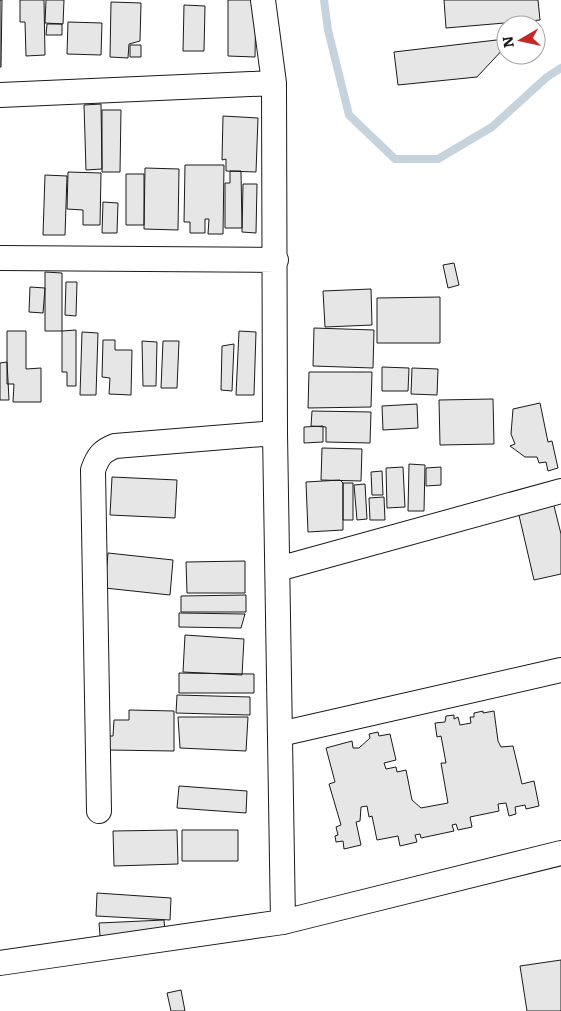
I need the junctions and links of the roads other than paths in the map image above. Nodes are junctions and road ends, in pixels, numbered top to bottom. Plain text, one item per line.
1 (263, 0) edge
2 (274, 83) junction
3 (0, 95) edge
4 (0, 258) edge
5 (276, 260) junction
6 (275, 433) junction
7 (561, 491) edge
8 (278, 569) junction
9 (561, 670) edge
10 (280, 734) junction
11 (99, 812) dead end
12 (561, 853) edge
13 (282, 922) junction
14 (0, 963) edge

1 - 2 street
2 - 3 street
2 - 5 street
4 - 5 street
5 - 6 street
6 - 8 street
6 - 11 street
7 - 8 street
8 - 10 street
9 - 10 street
10 - 13 street
12 - 13 street
13 - 14 street

